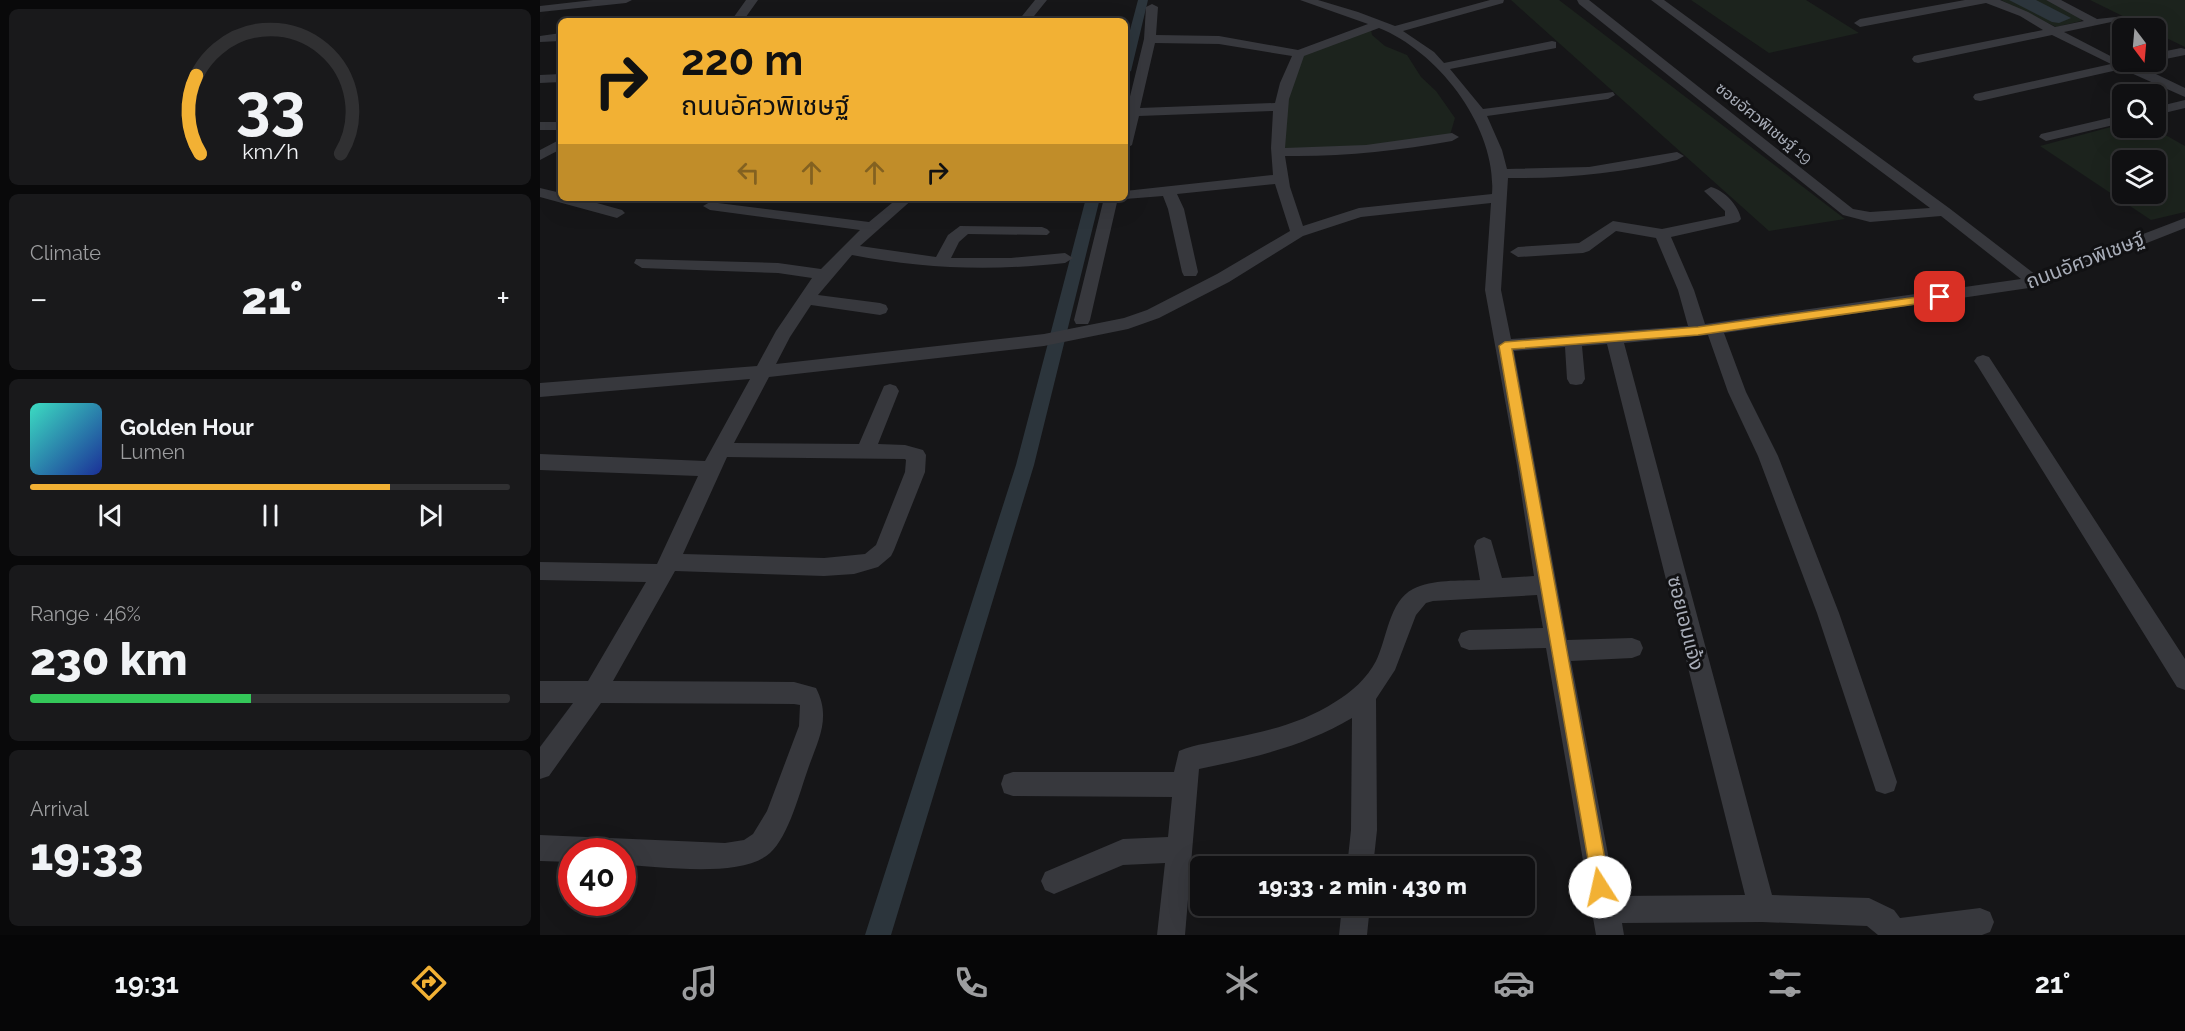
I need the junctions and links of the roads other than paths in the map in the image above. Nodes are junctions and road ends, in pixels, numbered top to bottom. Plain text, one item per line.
1 (626, 0) edge
2 (752, 0) edge
3 (1041, 0) edge
4 (1306, 0) edge
5 (1311, 0) edge
6 (1332, 0) edge
7 (1584, 0) edge
8 (1657, 0) edge
9 (1983, 0) edge
10 (1990, 0) edge
11 (2052, 0) edge
12 (602, 1) edge
13 (1499, 1) edge
14 (1152, 7) dead end
15 (540, 9) edge
16 (1343, 10) junction
17 (739, 18) edge
18 (1026, 18) edge
19 (2112, 19) dead end
20 (1860, 23) dead end
21 (2096, 23) junction
22 (1379, 24) junction
23 (1394, 30) junction
24 (2054, 32) junction
25 (558, 37) edge
26 (543, 39) dead end
27 (1150, 39) junction
28 (1552, 45) dead end
29 (2181, 52) dead end
30 (1299, 54) junction
31 (2166, 55) edge
32 (1918, 59) dead end
33 (2112, 63) edge
34 (1443, 67) junction
35 (2112, 67) edge
36 (2129, 72) edge
37 (558, 78) edge
38 (540, 79) edge
39 (1608, 94) dead end
40 (1980, 98) dead end
41 (2184, 102) edge
42 (1280, 107) junction
43 (2166, 108) edge
44 (1134, 112) junction
45 (1479, 113) junction
46 (2112, 121) edge
47 (540, 126) edge
48 (558, 126) edge
49 (1128, 134) edge
50 (1452, 137) dead end
51 (2046, 137) dead end
52 (558, 145) edge
53 (1279, 152) junction
54 (540, 156) edge
55 (1677, 156) dead end
56 (1501, 173) junction
57 (1281, 179) junction
58 (1711, 191) dead end
59 (540, 192) edge
60 (1169, 192) junction
61 (1128, 195) edge
62 (558, 197) edge
63 (1497, 198) junction
64 (573, 201) edge
65 (904, 201) edge
66 (1110, 201) edge
67 (710, 206) dead end
68 (1944, 211) junction
69 (617, 213) dead end
70 (2185, 223) edge
71 (874, 227) junction
72 (1042, 232) dead end
73 (1298, 233) junction
74 (1662, 234) junction
75 (849, 249) junction
76 (1518, 252) dead end
77 (1065, 258) dead end
78 (940, 262) junction
79 (642, 263) dead end
80 (1190, 272) dead end
81 (824, 275) junction
82 (2035, 282) junction
83 (805, 299) junction
84 (880, 309) dead end
85 (1088, 325) junction
86 (1706, 330) junction
87 (1614, 338) junction
88 (1573, 341) junction
89 (1505, 346) junction
90 (1983, 361) dead end
91 (760, 372) junction
92 (1576, 379) dead end
93 (540, 390) edge
94 (890, 391) dead end
95 (722, 450) junction
96 (866, 451) junction
97 (540, 462) edge
98 (711, 469) junction
99 (1484, 546) dead end
100 (666, 567) junction
101 (540, 571) edge
102 (1546, 585) junction
103 (1493, 589) junction
104 (1468, 640) dead end
105 (1556, 644) junction
106 (1632, 648) dead end
107 (2185, 678) edge
108 (540, 692) edge
109 (594, 693) junction
110 (1364, 695) junction
111 (540, 766) edge
112 (1885, 782) dead end
113 (1013, 784) dead end
114 (1186, 785) junction
115 (540, 848) edge
116 (1180, 849) junction
117 (1361, 856) edge
118 (1054, 881) dead end
119 (1762, 908) junction
120 (1355, 916) edge
121 (1980, 922) dead end
122 (1607, 923) edge
123 (1894, 934) edge
124 (1171, 935) edge
125 (1353, 935) edge

1 - 12 street
2 - 17 street
3 - 18 street
4 - 5 street
5 - 16 street
6 - 16 street
7 - 68 street, ซอยอัศวพิเชษฐ์ 19
8 - 68 street, ซอยอัศวพิเชษฐ์ 19
9 - 20 street
10 - 24 street
11 - 21 street
12 - 15 street
13 - 23 street
14 - 27 street
16 - 22 street
19 - 21 street
21 - 24 street
22 - 23 street
22 - 30 street
23 - 34 street
24 - 32 street
24 - 33 street
25 - 26 street
27 - 30 street
27 - 44 street
28 - 34 street
29 - 31 street
30 - 42 street
34 - 45 street
35 - 40 street
36 - 41 street
37 - 38 street
39 - 45 street
41 - 43 street
42 - 44 street
42 - 53 street
44 - 49 street
45 - 56 street
46 - 51 street
47 - 48 street
50 - 53 street
52 - 54 street
53 - 57 street
55 - 56 street
56 - 63 street
57 - 60 street
57 - 73 street
58 - 74 street
59 - 62 street
60 - 61 street
60 - 80 street
63 - 73 street
63 - 89 street
64 - 69 street
65 - 71 street
66 - 85 street
67 - 71 street
68 - 82 street, ซอยอัศวพิเชษฐ์ 19
70 - 82 street, ถนนอัศวพิเชษฐ์
71 - 75 street
72 - 78 street
73 - 85 street
74 - 76 street
74 - 86 street
75 - 78 street
75 - 81 street
77 - 78 street
79 - 81 street
81 - 83 street
82 - 86 street, ถนนอัศวพิเชษฐ์
83 - 84 street
83 - 91 street
85 - 91 street
86 - 87 street, ถนนอัศวพิเชษฐ์
86 - 112 street
87 - 88 street, ถนนอัศวพิเชษฐ์
87 - 119 street, ซอยเอมแจ้ง
88 - 89 street, ถนนอัศวพิเชษฐ์
88 - 92 street
89 - 102 street
90 - 107 street
91 - 93 street
91 - 95 street
94 - 96 street
95 - 96 street
95 - 98 street
96 - 100 street
97 - 98 street
98 - 100 street
99 - 103 street
100 - 101 street
100 - 109 street
102 - 103 street
102 - 105 street
103 - 110 street
104 - 105 street
105 - 106 street
105 - 122 street
108 - 109 street
109 - 111 street
109 - 115 street
110 - 114 street
110 - 117 street
113 - 114 street
114 - 116 street
116 - 118 street
116 - 124 street
119 - 122 street
119 - 123 street
120 - 125 street
121 - 123 street

